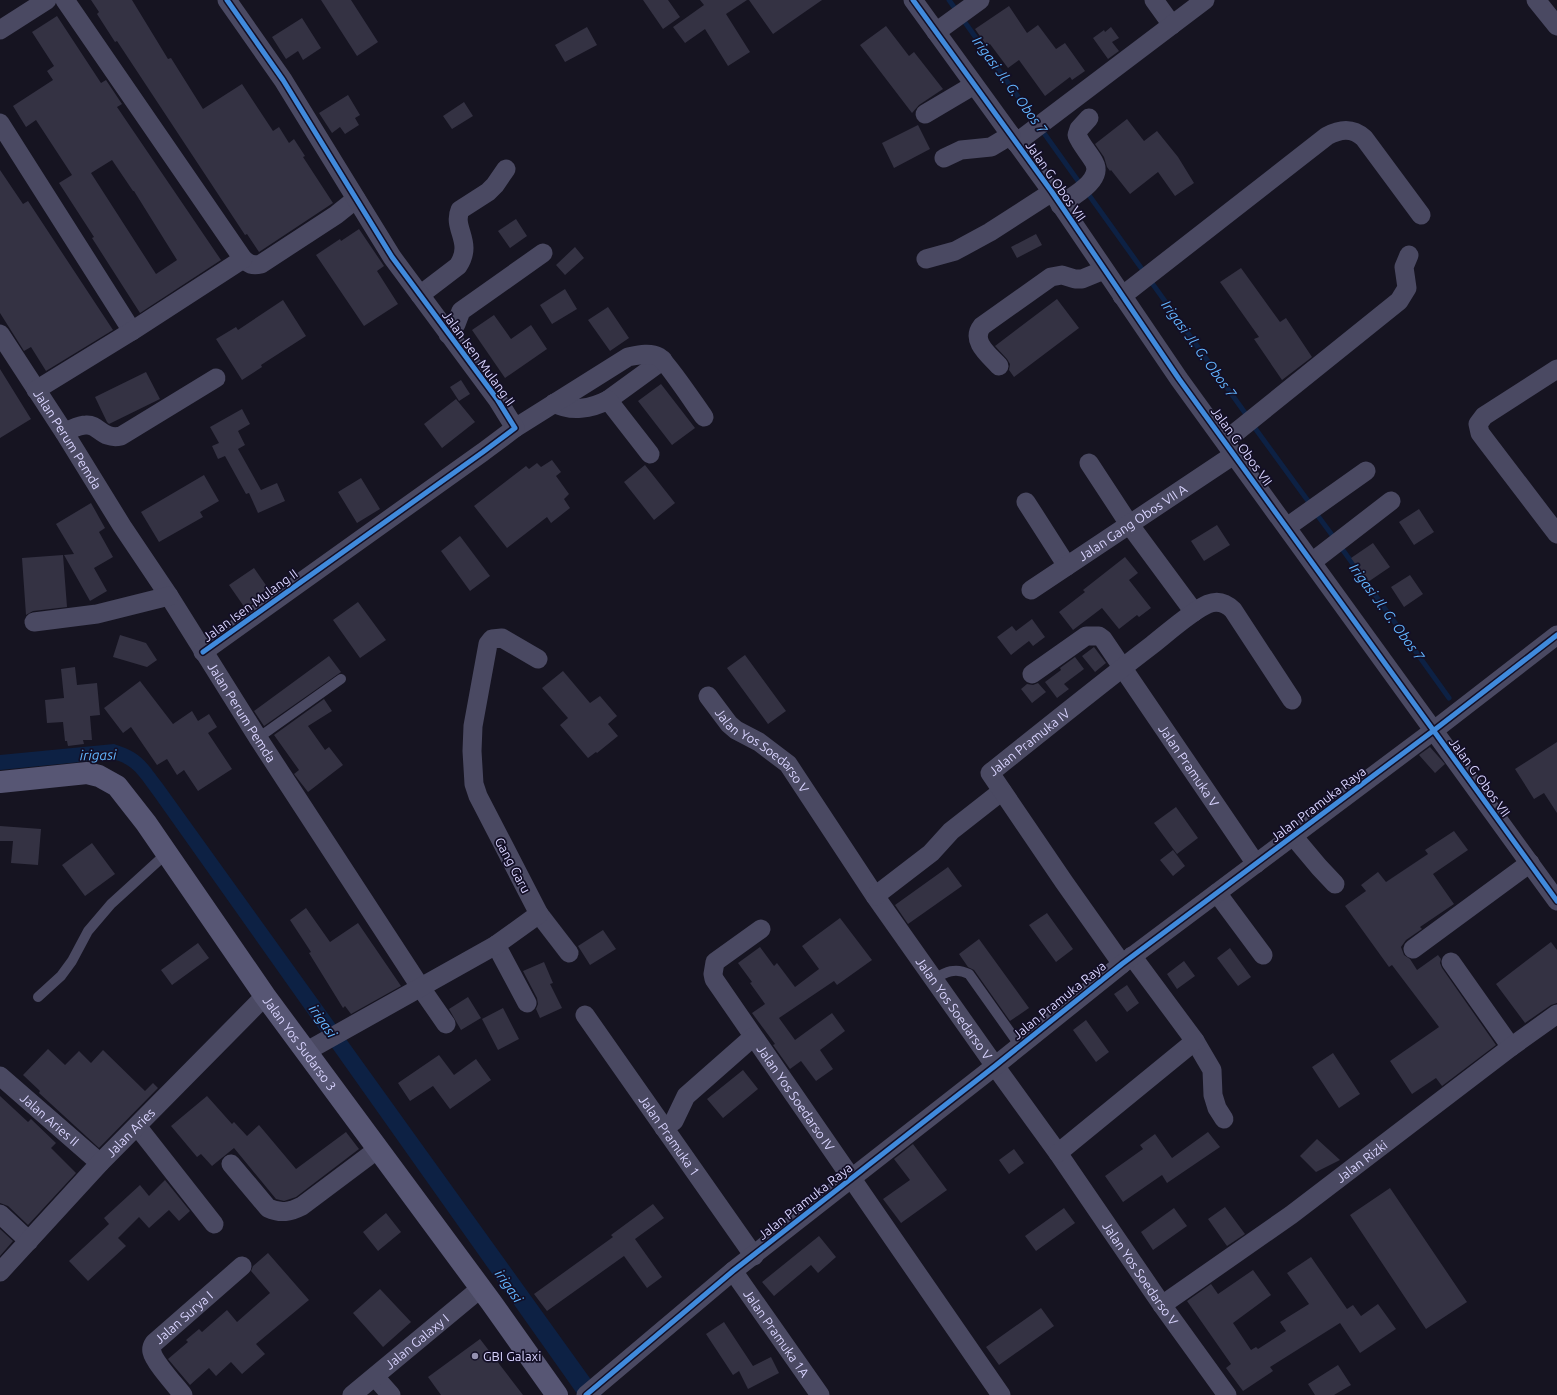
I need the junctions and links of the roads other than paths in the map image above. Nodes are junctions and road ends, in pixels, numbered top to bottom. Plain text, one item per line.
1 (47, 0) edge
2 (65, 0) edge
3 (227, 0) edge
4 (913, 0) edge
5 (980, 0) edge
6 (1154, 0) edge
7 (1205, 0) edge
8 (1536, 0) edge
9 (1172, 25) junction
10 (1557, 26) edge
11 (0, 30) edge
12 (936, 32) junction
13 (974, 85) junction
14 (925, 114) dead end
15 (1089, 118) dead end
16 (0, 123) edge
17 (1014, 139) junction
18 (944, 158) dead end
19 (506, 169) dead end
20 (1056, 199) junction
21 (356, 200) junction
22 (1421, 215) dead end
23 (543, 253) dead end
24 (1409, 255) dead end
25 (242, 259) junction
26 (926, 259) dead end
27 (1104, 270) junction
28 (420, 295) junction
29 (1122, 296) junction
30 (132, 331) junction
31 (0, 334) edge
32 (448, 334) junction
33 (663, 360) junction
34 (999, 366) dead end
35 (1557, 369) edge
36 (216, 378) dead end
37 (36, 390) junction
38 (608, 400) junction
39 (554, 403) junction
40 (704, 417) dead end
41 (514, 428) junction
42 (64, 432) junction
43 (1230, 448) junction
44 (650, 454) dead end
45 (1089, 463) dead end
46 (1366, 471) dead end
47 (1391, 501) dead end
48 (1026, 502) dead end
49 (1129, 524) junction
50 (1287, 527) junction
51 (1557, 534) edge
52 (1312, 562) junction
53 (1067, 566) junction
54 (1031, 590) dead end
55 (169, 596) junction
56 (1194, 612) junction
57 (34, 622) dead end
58 (1557, 635) edge
59 (204, 652) junction
60 (538, 659) dead end
61 (1123, 667) junction
62 (1032, 674) dead end
63 (341, 679) dead end
64 (708, 696) dead end
65 (1292, 700) dead end
66 (1434, 731) junction
67 (258, 738) junction
68 (0, 782) edge
69 (1002, 791) junction
70 (1293, 836) junction
71 (166, 853) junction
72 (1530, 863) junction
73 (1256, 864) junction
74 (1335, 884) dead end
75 (1217, 893) junction
76 (875, 896) junction
77 (1557, 901) edge
78 (539, 914) junction
79 (761, 929) dead end
80 (496, 945) junction
81 (1413, 949) dead end
82 (569, 953) dead end
83 (1263, 955) dead end
84 (1127, 960) junction
85 (1451, 962) dead end
86 (934, 979) junction
87 (421, 988) junction
88 (265, 996) junction
89 (38, 997) dead end
90 (527, 1003) dead end
91 (1557, 1014) edge
92 (585, 1015) dead end
93 (446, 1024) dead end
94 (753, 1037) junction
95 (1194, 1041) junction
96 (1020, 1046) junction
97 (314, 1047) junction
98 (1511, 1047) junction
99 (995, 1066) junction
100 (0, 1076) edge
101 (1224, 1119) dead end
102 (137, 1126) junction
103 (664, 1128) junction
104 (378, 1149) junction
105 (1058, 1153) junction
106 (100, 1163) junction
107 (231, 1164) dead end
108 (852, 1178) junction
109 (0, 1214) edge
110 (214, 1224) dead end
111 (29, 1242) junction
112 (754, 1256) junction
113 (242, 1266) dead end
114 (733, 1271) junction
115 (0, 1272) edge
116 (486, 1295) junction
117 (1162, 1304) junction
118 (384, 1387) edge
119 (587, 1394) edge
120 (183, 1395) edge
121 (352, 1395) edge
122 (557, 1395) edge
123 (820, 1395) edge
124 (1001, 1395) edge
125 (1227, 1395) edge

1 - 11 street
2 - 25 street
3 - 21 street, Jalan Isen Mulang II
4 - 12 street, Jalan G Obos VII
5 - 12 street
6 - 9 street
7 - 9 street
8 - 10 street
9 - 17 street
12 - 13 street, Jalan G Obos VII
13 - 14 street
13 - 17 street, Jalan G Obos VII
15 - 20 street
16 - 30 street
17 - 18 street
17 - 20 street, Jalan G Obos VII
19 - 28 street
20 - 26 street
20 - 27 street, Jalan G Obos VII
21 - 25 street
21 - 28 street, Jalan Isen Mulang II
22 - 29 street
23 - 32 street
24 - 43 street, Jalan Gang Obos VII A
25 - 30 street
27 - 29 street, Jalan G Obos VII
27 - 34 street
28 - 32 street, Jalan Isen Mulang II
29 - 43 street, Jalan G Obos VII
30 - 37 street
31 - 37 street, Jalan Perum Pemda
32 - 41 street, Jalan Isen Mulang II
33 - 38 street
33 - 39 street
33 - 40 street
35 - 51 street
36 - 42 street
37 - 42 street, Jalan Perum Pemda
38 - 39 street
38 - 44 street
39 - 41 street
41 - 59 street, Jalan Isen Mulang II
42 - 55 street, Jalan Perum Pemda
43 - 49 street, Jalan Gang Obos VII A
43 - 50 street, Jalan G Obos VII
45 - 49 street
46 - 50 street
47 - 52 street
48 - 53 street
49 - 53 street, Jalan Gang Obos VII A
49 - 56 street
50 - 52 street, Jalan G Obos VII
52 - 66 street, Jalan G Obos VII
53 - 54 street, Jalan Gang Obos VII A
55 - 57 street
55 - 59 street, Jalan Perum Pemda
56 - 61 street, Jalan Pramuka IV
56 - 65 street, Jalan Pramuka IV
58 - 66 street, Jalan Pramuka Raya
59 - 67 street, Jalan Perum Pemda
60 - 78 street, Gang Garu
61 - 62 street, Jalan Pramuka V
61 - 69 street, Jalan Pramuka IV
61 - 73 street, Jalan Pramuka V
63 - 67 lane
64 - 76 street, Jalan Yos Soedarso V
66 - 70 street, Jalan Pramuka Raya
66 - 72 street, Jalan G Obos VII
67 - 87 street, Jalan Perum Pemda
68 - 71 street, Jalan Yos Sudarso 3
69 - 76 street
69 - 84 street, Jalan Pramuka IV
70 - 73 street, Jalan Pramuka Raya
70 - 74 street
71 - 88 street, Jalan Yos Sudarso 3
71 - 89 lane
72 - 77 street, Jalan G Obos VII
72 - 81 street
73 - 75 street, Jalan Pramuka Raya
75 - 83 street
75 - 84 street, Jalan Pramuka Raya
76 - 86 street, Jalan Yos Soedarso V
78 - 80 street
78 - 82 street, Gang Garu
79 - 94 street, Jalan Yos Soedarso IV
80 - 87 street
80 - 90 street
84 - 95 street, Jalan Pramuka IV
84 - 96 street, Jalan Pramuka Raya
85 - 98 street
86 - 96 lane
86 - 99 street, Jalan Yos Soedarso V
87 - 93 street, Jalan Perum Pemda
87 - 97 street
88 - 97 street, Jalan Yos Sudarso 3
88 - 102 street, Jalan Aries
91 - 98 street, Jalan Rizki
92 - 103 street, Jalan Pramuka 1
94 - 103 street
94 - 108 street, Jalan Yos Soedarso IV
95 - 101 street, Jalan Pramuka IV
95 - 105 street
96 - 99 street, Jalan Pramuka Raya
97 - 104 street, Jalan Yos Sudarso 3
98 - 117 street, Jalan Rizki
99 - 105 street, Jalan Yos Soedarso V
99 - 108 street, Jalan Pramuka Raya
100 - 106 street, Jalan Aries II
102 - 106 street, Jalan Aries
102 - 110 street
103 - 112 street, Jalan Pramuka 1
104 - 107 street
104 - 116 street, Jalan Yos Sudarso 3
105 - 117 street, Jalan Yos Soedarso V
106 - 111 street, Jalan Aries
108 - 112 street, Jalan Pramuka Raya
108 - 124 street, Jalan Yos Soedarso IV
109 - 111 street
111 - 115 street, Jalan Aries
112 - 114 street, Jalan Pramuka Raya
113 - 120 street, Jalan Surya I
114 - 119 street, Jalan Pramuka Raya
114 - 123 street, Jalan Pramuka 1A
116 - 118 street, Jalan Galaxy I
116 - 122 street, Jalan Yos Sudarso 3
117 - 125 street, Jalan Yos Soedarso V
118 - 121 street, Jalan Galaxy I

